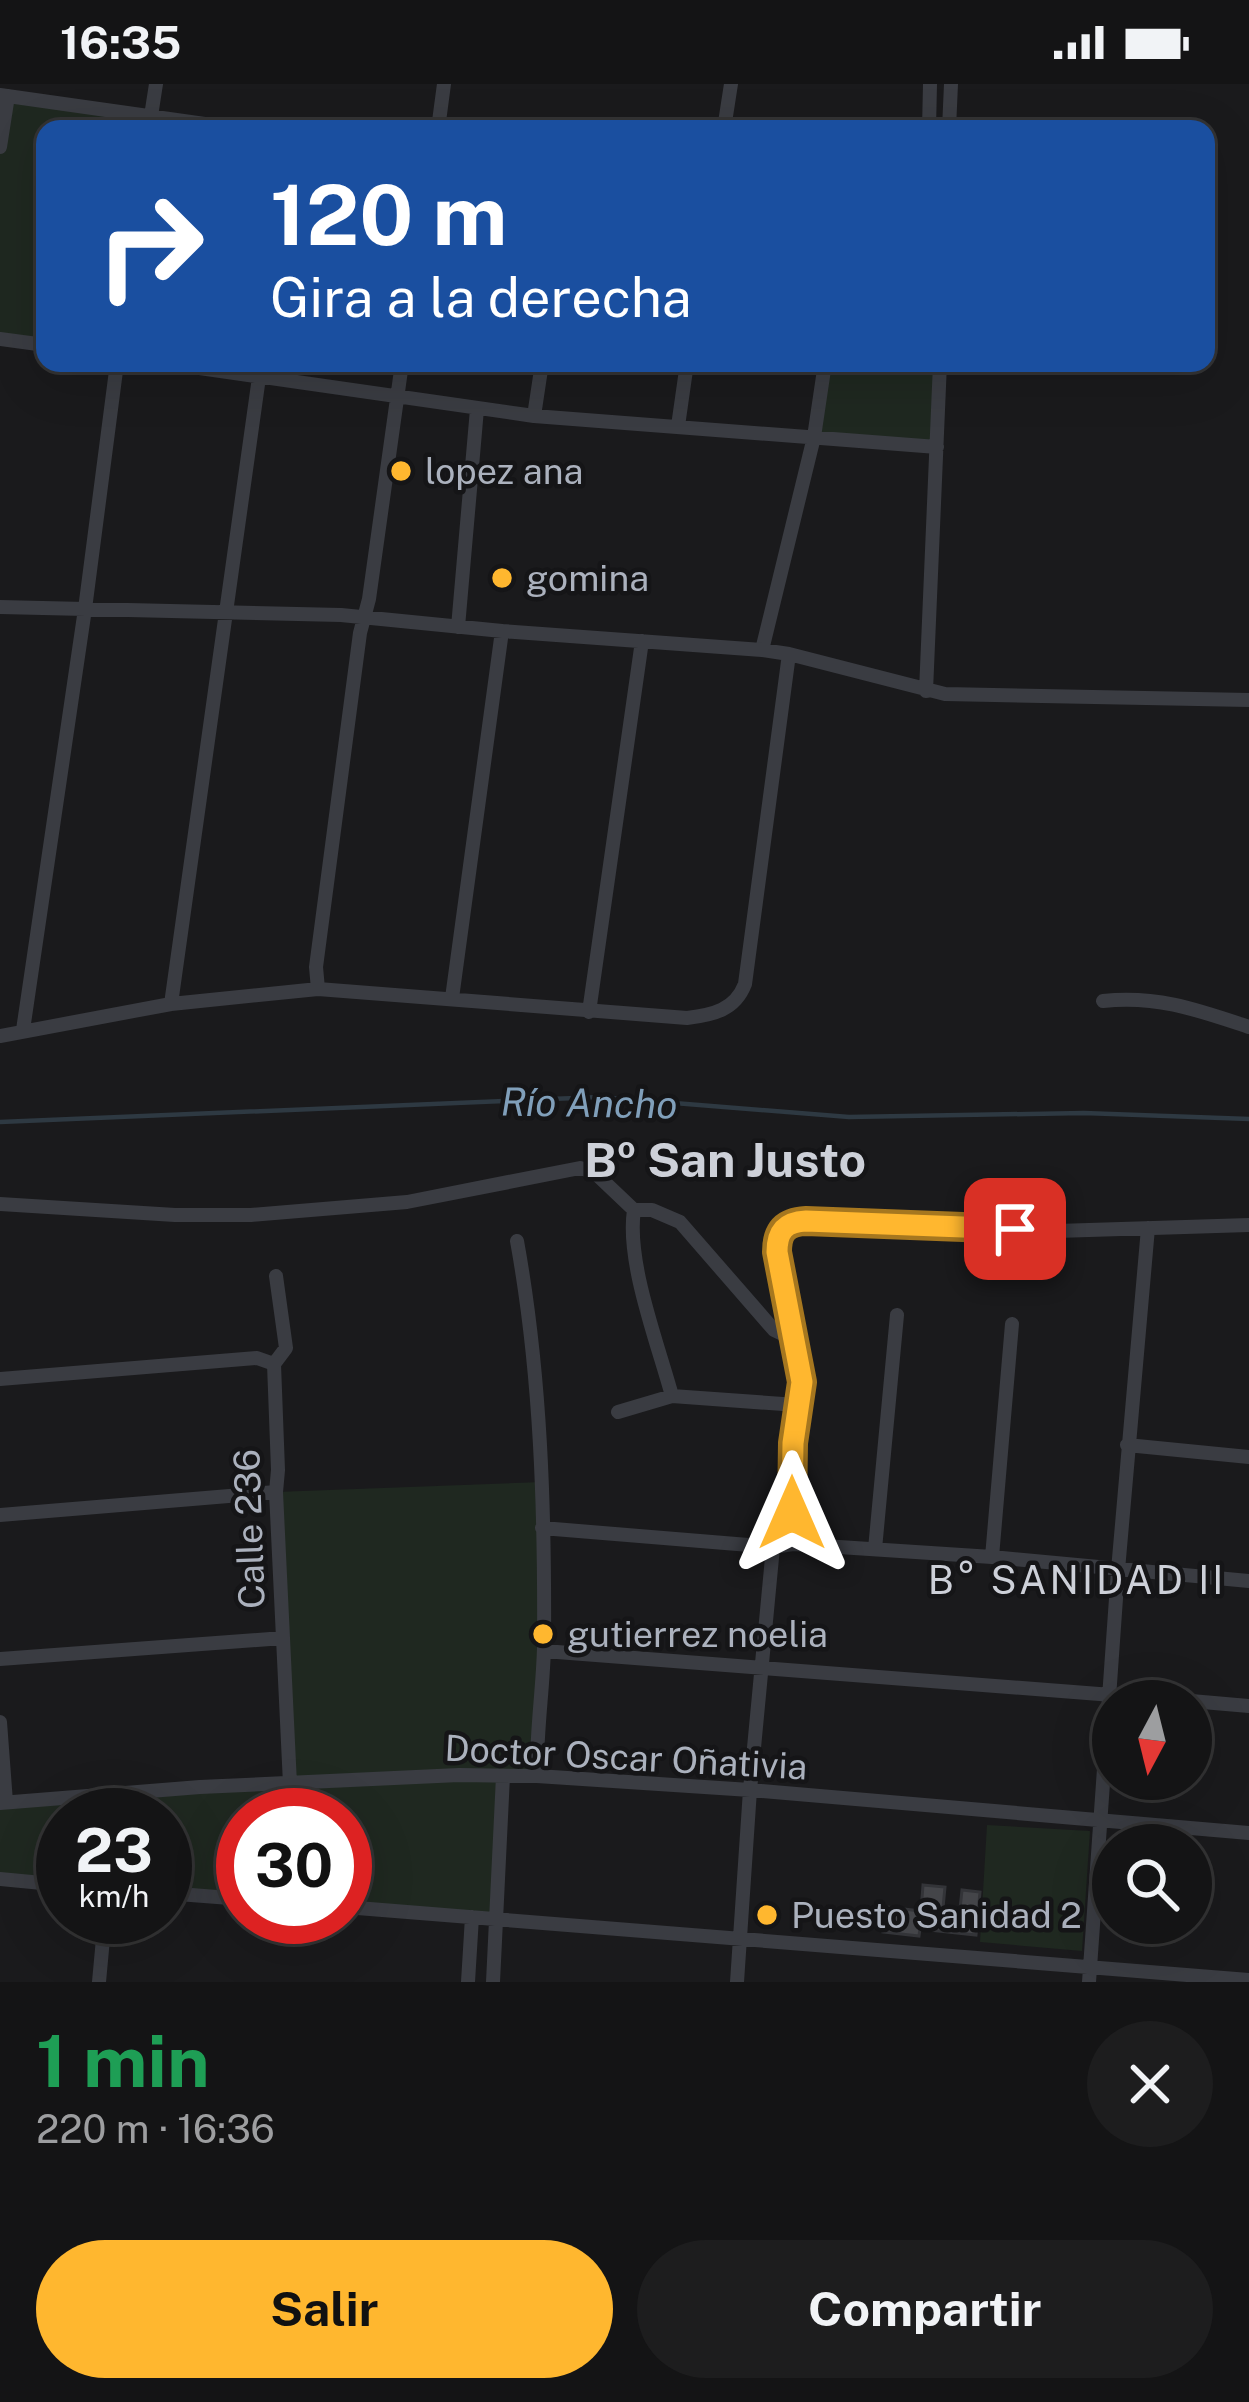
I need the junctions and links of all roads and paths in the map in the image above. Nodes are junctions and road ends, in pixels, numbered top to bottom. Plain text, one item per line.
1 (156, 84) edge
2 (444, 84) edge
3 (730, 84) edge
4 (931, 84) edge
5 (951, 84) edge
6 (4, 95) edge
7 (134, 120) edge
8 (150, 120) edge
9 (439, 120) edge
10 (725, 120) edge
11 (929, 120) edge
12 (949, 120) edge
13 (0, 147) edge
14 (0, 339) edge
15 (36, 344) edge
16 (116, 372) edge
17 (260, 372) edge
18 (271, 372) edge
19 (401, 372) edge
20 (541, 372) edge
21 (686, 372) edge
22 (824, 372) edge
23 (940, 372) edge
24 (397, 396) junction
25 (477, 409) junction
26 (534, 416) junction
27 (677, 426) junction
28 (814, 437) junction
29 (937, 447) junction
30 (0, 607) edge
31 (86, 610) junction
32 (224, 611) junction
33 (365, 617) junction
34 (458, 627) junction
35 (502, 631) junction
36 (642, 641) junction
37 (762, 650) junction
38 (789, 654) junction
39 (926, 691) junction
40 (1249, 700) edge
41 (318, 989) junction
42 (452, 998) junction
43 (1103, 1001) dead end
44 (171, 1004) junction
45 (589, 1012) junction
46 (1249, 1027) edge
47 (23, 1030) junction
48 (0, 1036) edge
49 (0, 1204) edge
50 (634, 1210) junction
51 (1249, 1225) edge
52 (1148, 1228) junction
53 (517, 1240) dead end
54 (276, 1276) dead end
55 (897, 1315) dead end
56 (1012, 1324) dead end
57 (795, 1340) junction
58 (274, 1364) junction
59 (0, 1378) edge
60 (672, 1396) junction
61 (797, 1405) junction
62 (618, 1412) dead end
63 (1127, 1445) junction
64 (1249, 1457) edge
65 (276, 1492) junction
66 (0, 1515) edge
67 (542, 1528) junction
68 (794, 1544) junction
69 (773, 1547) junction
70 (875, 1549) junction
71 (992, 1557) junction
72 (1118, 1570) junction
73 (1249, 1582) edge
74 (283, 1638) junction
75 (544, 1651) junction
76 (0, 1659) edge
77 (761, 1667) junction
78 (1109, 1680) edge
79 (1092, 1693) edge
80 (1212, 1703) edge
81 (1249, 1706) edge
82 (0, 1722) edge
83 (503, 1776) junction
84 (537, 1777) junction
85 (290, 1784) junction
86 (750, 1790) junction
87 (1100, 1800) edge
88 (3, 1802) edge
89 (1099, 1820) junction
90 (1249, 1833) edge
91 (0, 1880) edge
92 (36, 1883) edge
93 (372, 1909) edge
94 (472, 1917) junction
95 (497, 1919) junction
96 (740, 1938) junction
97 (103, 1944) edge
98 (1090, 1974) edge
99 (1249, 1980) edge
100 (99, 1982) edge
101 (468, 1982) edge
102 (493, 1982) edge
103 (736, 1982) edge

1 - 8 street
2 - 9 street
3 - 10 street
4 - 11 street
5 - 12 street
6 - 7 street
6 - 13 street
14 - 15 street
16 - 31 street
17 - 32 street
18 - 24 street
19 - 24 street
20 - 26 street
21 - 27 street
22 - 28 street
23 - 29 street
24 - 25 street
24 - 33 street
25 - 26 street
25 - 34 street
26 - 27 street
27 - 28 street
28 - 29 street
28 - 37 street
29 - 39 street
30 - 31 street
31 - 32 street
31 - 47 street
32 - 33 street
32 - 44 street
33 - 34 street
33 - 41 street
34 - 35 street
35 - 36 street
35 - 42 street
36 - 37 street
36 - 45 street
37 - 38 street
38 - 39 street
38 - 45 street
39 - 40 street
41 - 42 street
41 - 44 street
42 - 45 street
43 - 46 street
44 - 47 street
47 - 48 street
49 - 50 street
50 - 57 street
50 - 60 street
51 - 52 street
52 - 57 street
52 - 63 street
53 - 67 street
54 - 58 street, Calle 236
55 - 70 street
56 - 71 street
57 - 61 street
58 - 59 street
58 - 65 street, Calle 236
60 - 61 street
60 - 62 street
61 - 68 street
63 - 64 street
63 - 72 street
65 - 66 street
65 - 74 street, Calle 236
67 - 69 street
67 - 75 street
68 - 69 street
68 - 70 street
69 - 77 street
70 - 71 street
71 - 72 street
72 - 73 street
72 - 78 street
74 - 76 street
74 - 85 street, Calle 236
75 - 77 street
75 - 84 street
77 - 79 street
77 - 86 street
80 - 81 street
82 - 88 street
83 - 84 street, Doctor Oscar Oñativia
83 - 85 street, Doctor Oscar Oñativia
83 - 95 street
84 - 86 street, Doctor Oscar Oñativia
85 - 88 street, Doctor Oscar Oñativia
86 - 89 street, Doctor Oscar Oñativia
86 - 96 street
87 - 89 street
89 - 90 street, Doctor Oscar Oñativia
89 - 98 street
91 - 92 street
93 - 94 street
94 - 95 street
94 - 101 street
95 - 96 street
95 - 102 street
96 - 98 street
96 - 103 street
97 - 100 street
98 - 99 street

